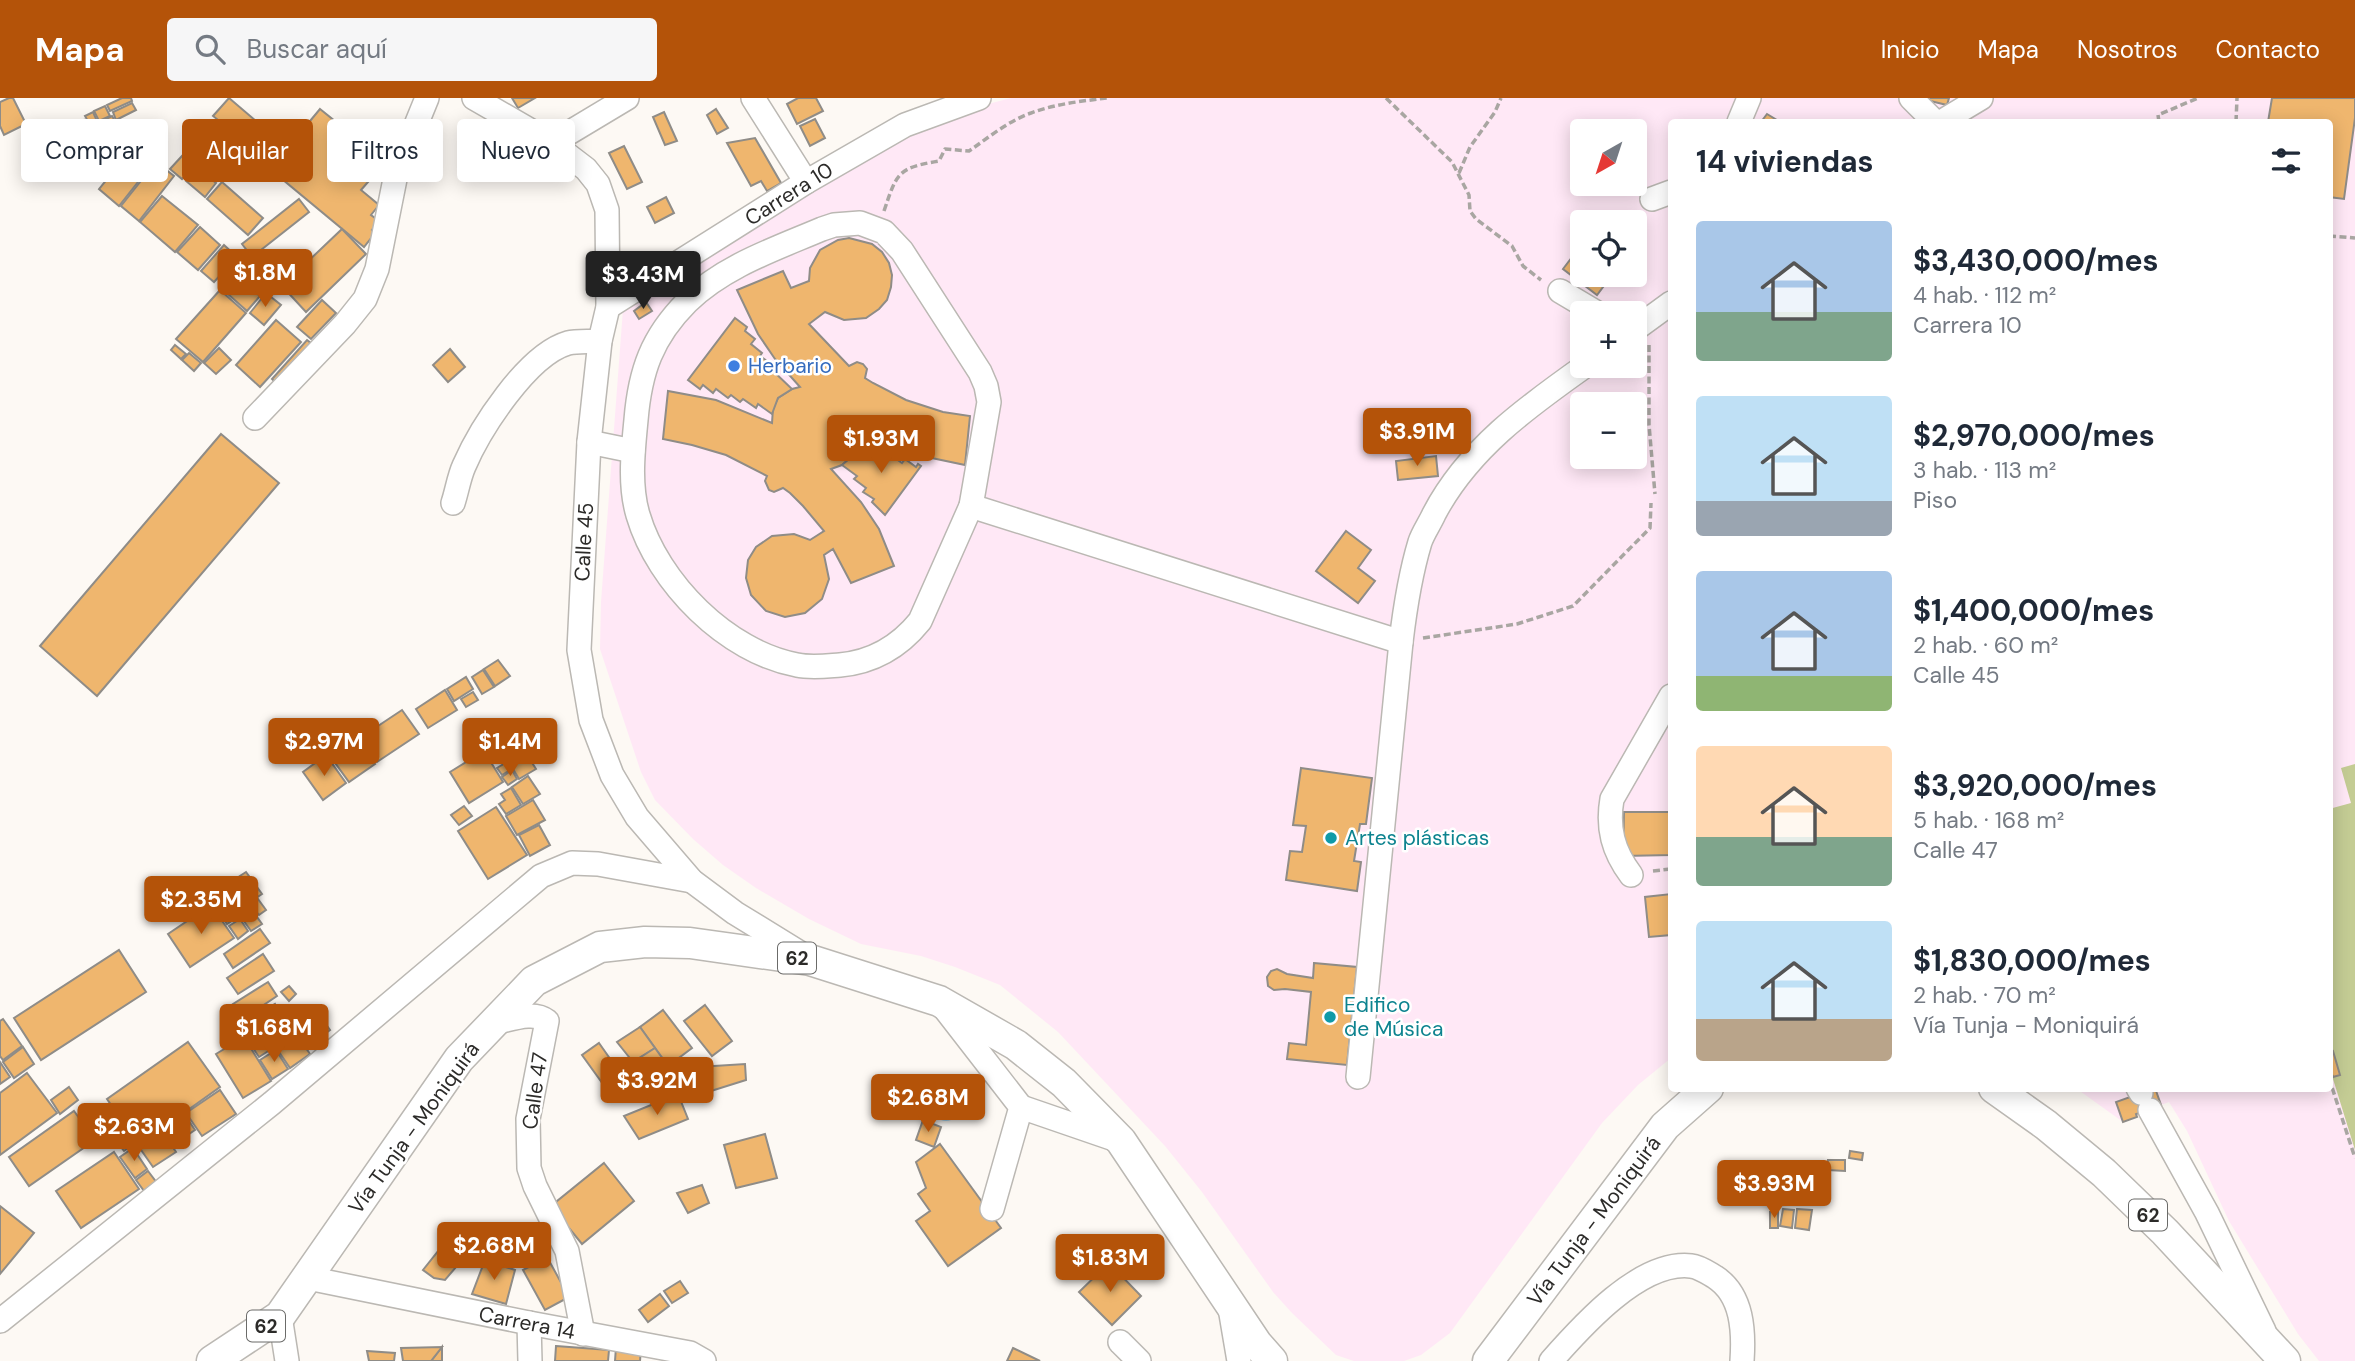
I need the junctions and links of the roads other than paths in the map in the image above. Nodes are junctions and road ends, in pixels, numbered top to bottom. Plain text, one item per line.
1 (427, 98) edge
2 (474, 98) edge
3 (627, 98) edge
4 (753, 98) edge
5 (979, 98) edge
6 (1749, 98) edge
7 (1911, 98) edge
8 (1981, 98) edge
9 (510, 119) edge
10 (1740, 119) edge
11 (1932, 119) edge
12 (1946, 119) edge
13 (575, 129) edge
14 (575, 161) edge
15 (806, 182) junction
16 (1560, 291) road end
17 (1577, 301) edge
18 (1668, 305) edge
19 (608, 307) junction
20 (1647, 320) edge
21 (600, 341) junction
22 (1570, 377) edge
23 (255, 418) dead end
24 (589, 442) junction
25 (633, 451) junction
26 (453, 503) dead end
27 (971, 506) junction
28 (1401, 642) junction
29 (1668, 701) edge
30 (1631, 875) dead end
31 (692, 881) junction
32 (810, 960) junction
33 (939, 1000) junction
34 (493, 1023) junction
35 (1358, 1077) dead end
36 (1703, 1092) edge
37 (2000, 1092) edge
38 (2143, 1097) edge
39 (1021, 1107) junction
40 (1121, 1141) junction
41 (992, 1209) dead end
42 (308, 1278) junction
43 (1229, 1302) junction
44 (280, 1316) junction
45 (0, 1321) edge
46 (529, 1324) junction
47 (583, 1334) junction
48 (1120, 1342) dead end
49 (2277, 1352) edge
50 (212, 1361) edge
51 (287, 1361) edge
52 (530, 1361) edge
53 (704, 1361) edge
54 (1139, 1361) edge
55 (1239, 1361) edge
56 (1272, 1361) edge
57 (1488, 1361) edge
58 (1551, 1361) edge
59 (1742, 1361) edge

1 - 23 street
2 - 9 street, Calle 45
3 - 13 street
4 - 15 street
5 - 15 street, Carrera 10
6 - 10 street
7 - 11 street
8 - 12 street
14 - 19 street, Calle 45
15 - 19 street, Carrera 10
16 - 17 street
18 - 20 street
19 - 21 street, Calle 45
21 - 24 street, Calle 45
21 - 26 street
22 - 28 street
24 - 25 street
24 - 31 street, Calle 45
25 - 27 street
25 - 27 street
27 - 28 street
28 - 35 street
29 - 30 street
31 - 32 street, Calle 45
31 - 45 street
32 - 33 main road, Vía Tunja - Moniquirá / 62
32 - 34 main road, Vía Tunja - Moniquirá / 62
33 - 39 street
33 - 40 main road, Vía Tunja - Moniquirá / 62
34 - 42 main road, Vía Tunja - Moniquirá / 62
34 - 47 street, Calle 47
36 - 57 main road, Vía Tunja - Moniquirá
37 - 49 main road, 62
38 - 49 street
39 - 40 street
39 - 41 street
40 - 43 main road, Vía Tunja - Moniquirá / 62
42 - 44 main road, Vía Tunja - Moniquirá / 62
42 - 46 street, Carrera 14
43 - 55 street
43 - 56 main road, Vía Tunja - Moniquirá / 62
44 - 50 main road, Vía Tunja - Moniquirá / 62
44 - 51 street
46 - 47 street, Carrera 14
46 - 52 street
47 - 53 street, Carrera 14
48 - 54 street
58 - 59 street

